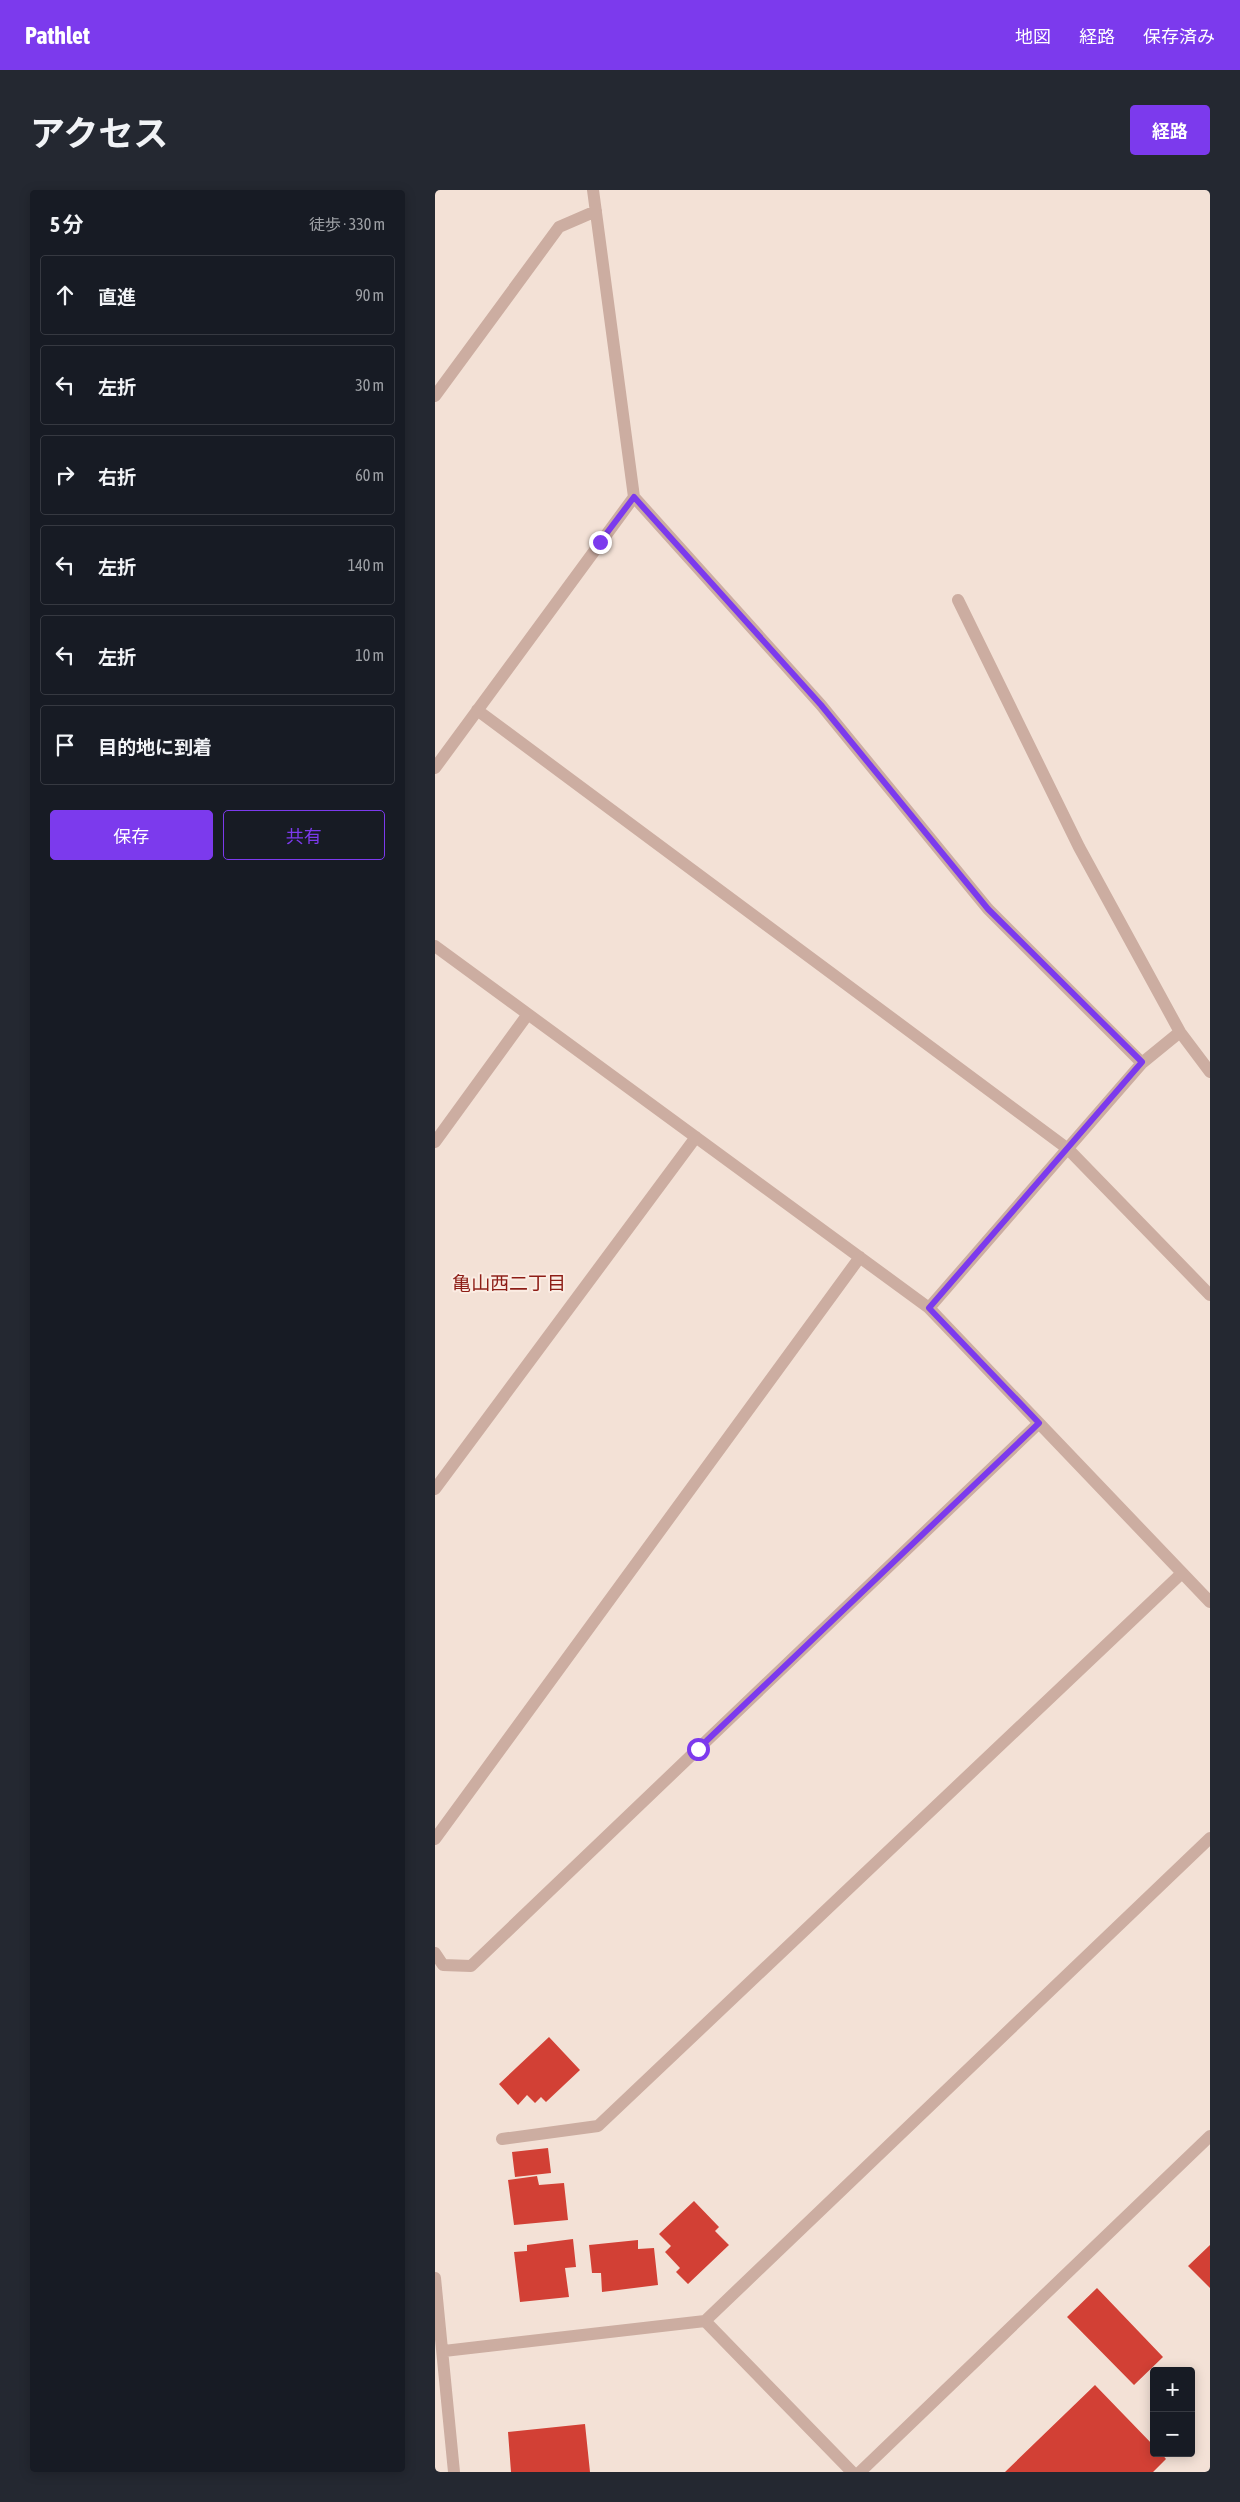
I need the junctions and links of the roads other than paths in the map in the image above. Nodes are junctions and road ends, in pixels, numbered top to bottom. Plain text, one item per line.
1 (593, 190) edge
2 (596, 211) junction
3 (435, 396) edge
4 (634, 497) junction
5 (958, 600) dead end
6 (477, 710) junction
7 (435, 768) edge
8 (435, 946) edge
9 (529, 1014) junction
10 (1180, 1032) junction
11 (1142, 1062) junction
12 (1210, 1072) edge
13 (696, 1137) junction
14 (435, 1142) edge
15 (1068, 1148) junction
16 (860, 1257) junction
17 (1210, 1295) edge
18 (929, 1308) junction
19 (1039, 1423) junction
20 (435, 1489) edge
21 (1182, 1573) junction
22 (1210, 1602) edge
23 (1210, 1838) edge
24 (435, 1839) edge
25 (435, 1953) edge
26 (1210, 2136) edge
27 (501, 2139) dead end
28 (435, 2278) edge
29 (705, 2321) junction
30 (444, 2351) junction
31 (454, 2472) edge
32 (853, 2472) edge
33 (860, 2472) edge

1 - 2 street
2 - 3 street
2 - 4 street
4 - 6 street
4 - 11 street
5 - 10 street
6 - 7 street
6 - 15 street
8 - 9 street
9 - 13 street
9 - 14 street
10 - 11 street
10 - 12 street
11 - 15 street
13 - 16 street
13 - 20 street
15 - 17 street
15 - 18 street
16 - 18 street
16 - 24 street
18 - 19 street
19 - 21 street
19 - 25 street
21 - 22 street
21 - 27 street
23 - 29 street
26 - 33 street
28 - 30 street
29 - 30 street
29 - 32 street
30 - 31 street

